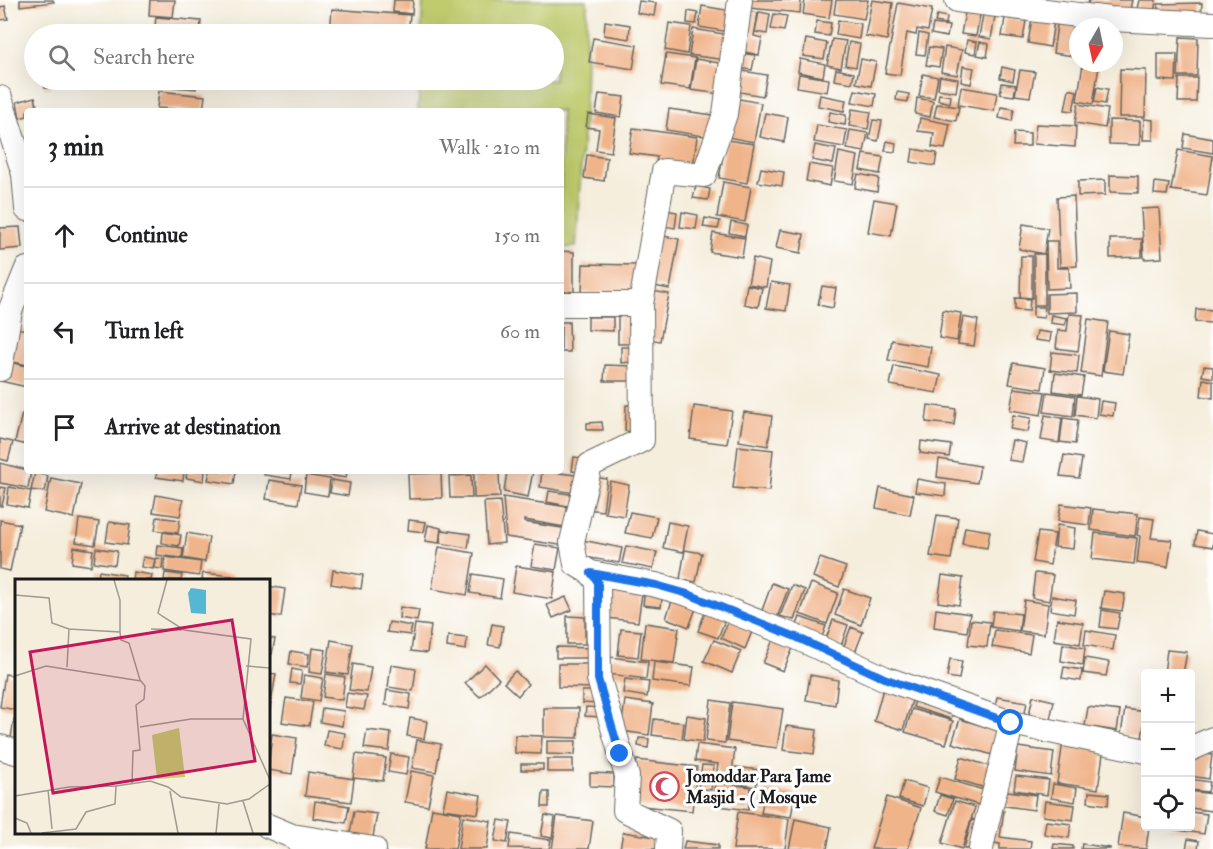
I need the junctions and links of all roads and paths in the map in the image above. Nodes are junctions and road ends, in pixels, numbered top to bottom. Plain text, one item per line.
1 (740, 0) edge
2 (957, 0) edge
3 (1213, 24) edge
4 (0, 98) edge
5 (24, 174) edge
6 (24, 276) edge
7 (564, 304) edge
8 (641, 304) junction
9 (0, 369) edge
10 (591, 573) junction
11 (1011, 723) junction
12 (1213, 739) edge
13 (0, 747) edge
14 (1195, 747) edge
15 (1141, 751) edge
16 (15, 752) edge
17 (270, 827) edge
18 (300, 843) edge
19 (374, 849) edge
20 (668, 849) edge
21 (981, 849) edge

1 - 8 street
2 - 3 street
4 - 5 street
6 - 9 street
7 - 8 street
8 - 10 street
10 - 11 street
10 - 20 street
11 - 15 street
11 - 21 street
12 - 14 street
13 - 16 street
17 - 18 street
18 - 19 street

